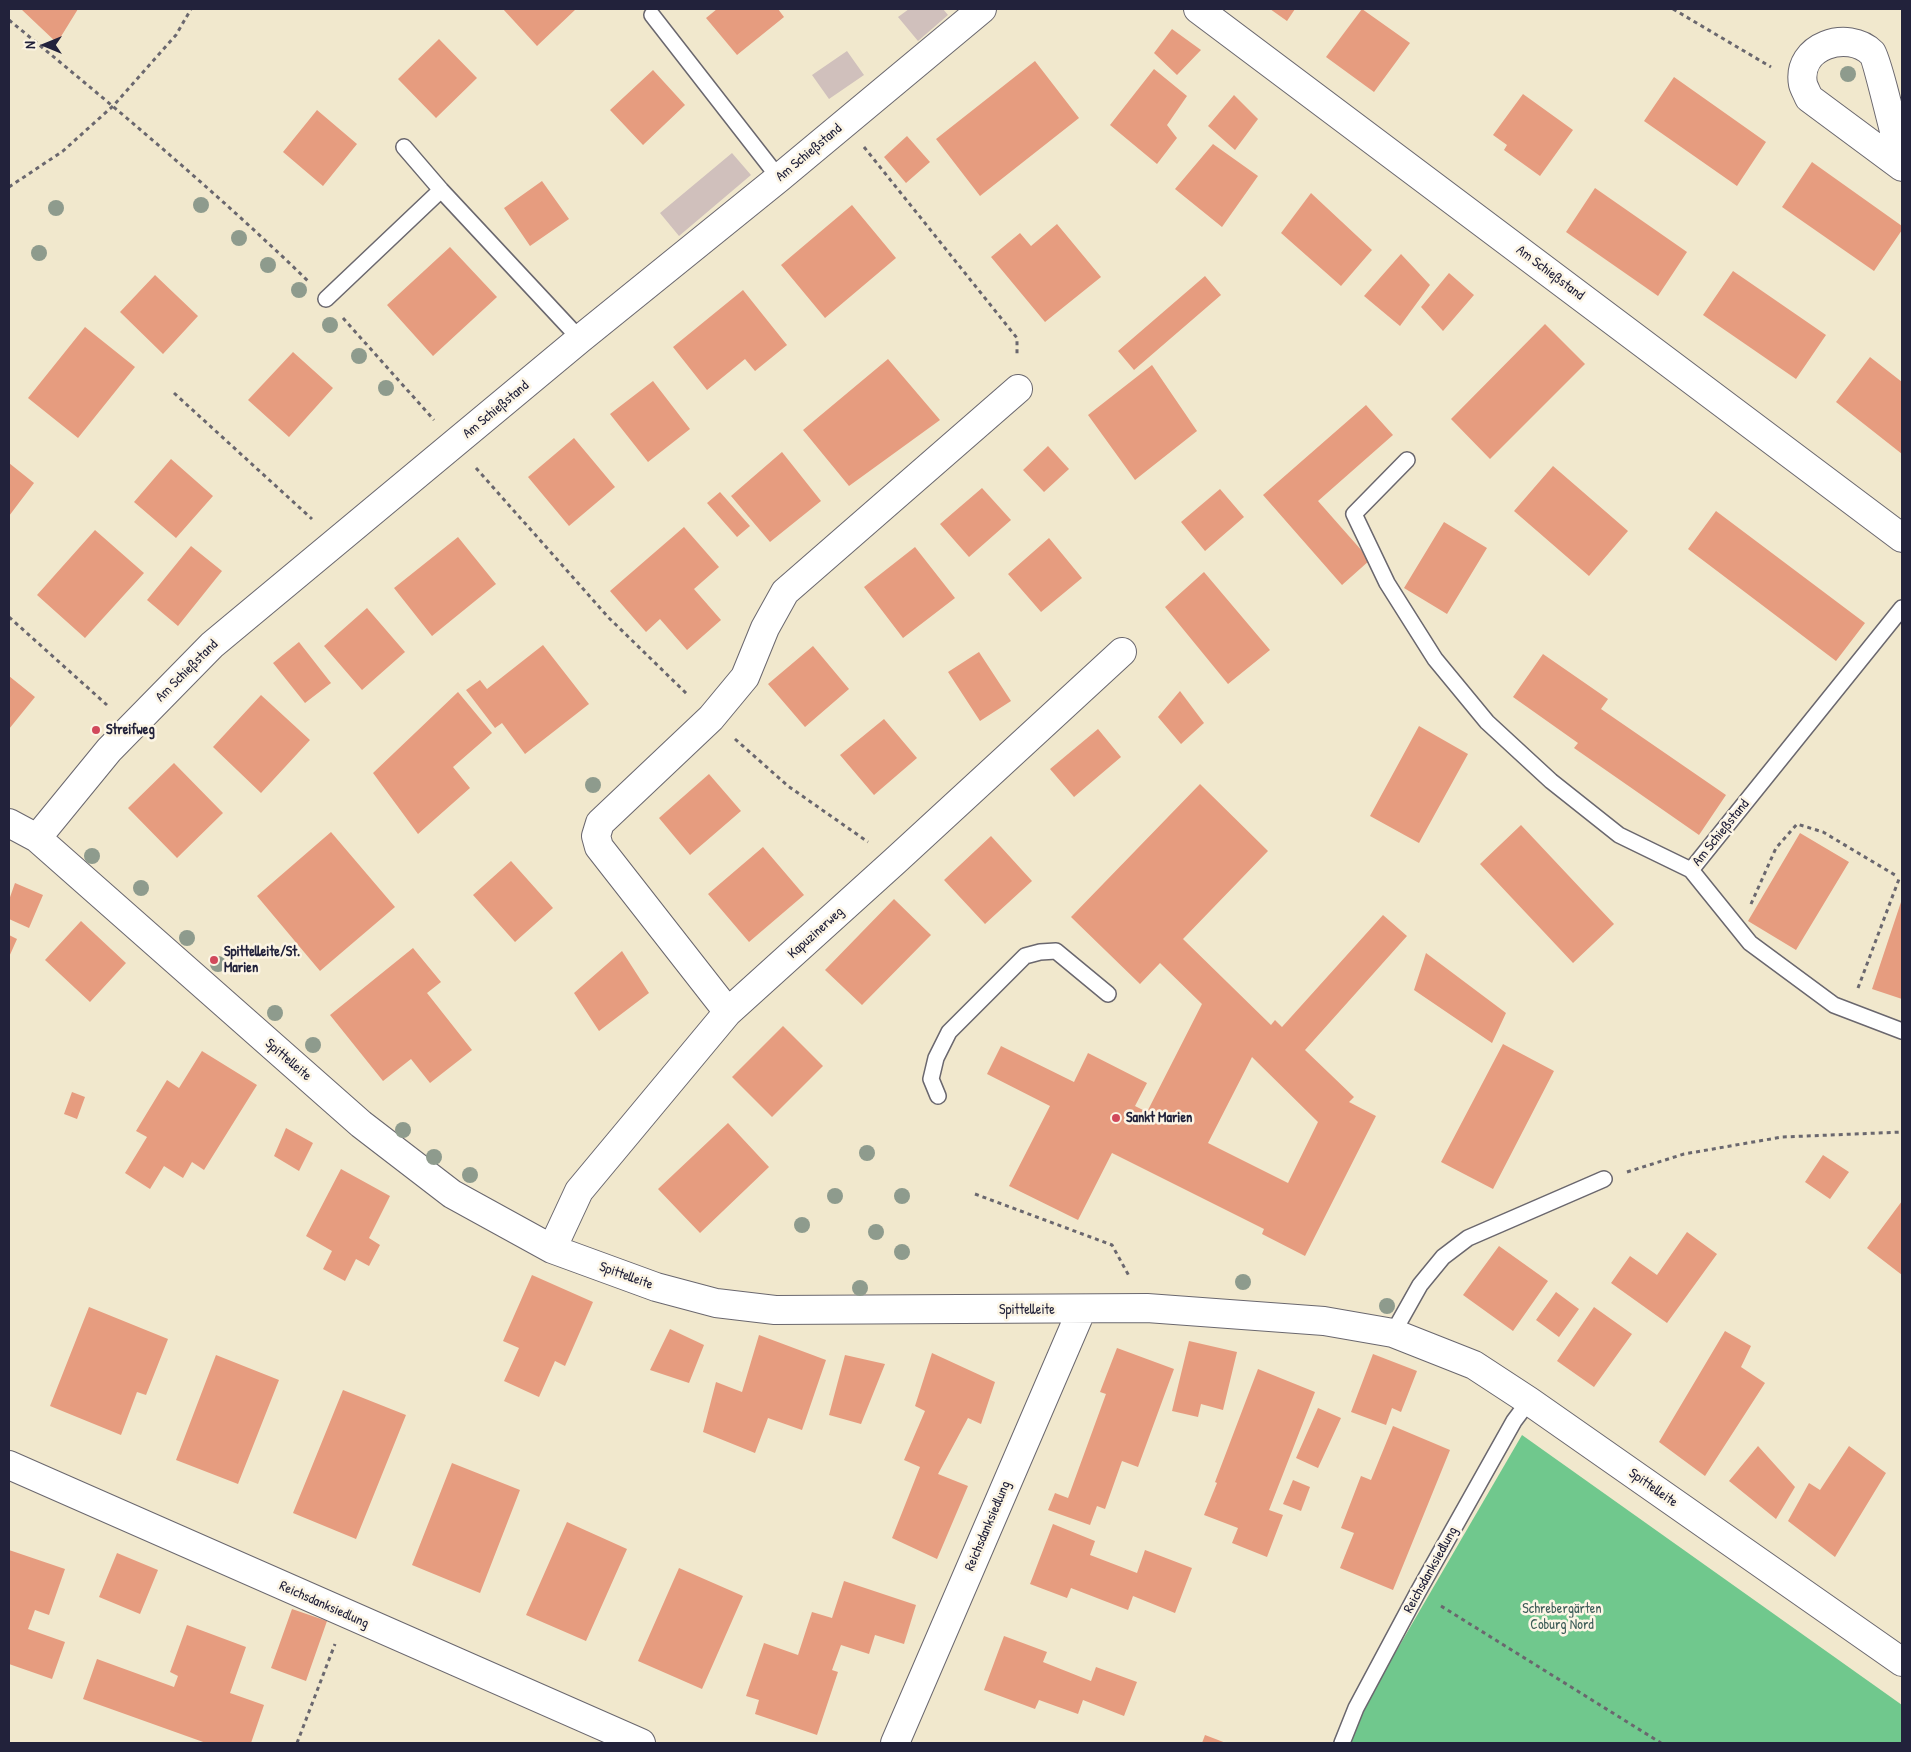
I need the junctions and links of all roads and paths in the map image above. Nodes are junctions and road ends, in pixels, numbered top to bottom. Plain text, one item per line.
1 (191, 9) edge
2 (982, 9) edge
3 (1198, 9) edge
4 (1673, 9) edge
5 (652, 15) dead end
6 (1803, 85) junction
7 (845, 123) junction
8 (404, 147) dead end
9 (1902, 165) edge
10 (779, 178) junction
11 (9, 187) edge
12 (441, 190) junction
13 (326, 299) dead end
14 (580, 339) junction
15 (1018, 389) joint
16 (174, 392) dead end
17 (1407, 460) dead end
18 (1902, 538) edge
19 (337, 542) junction
20 (1902, 608) edge
21 (9, 617) edge
22 (1122, 652) dead end
23 (132, 727) junction
24 (9, 823) edge
25 (37, 838) junction
26 (1691, 870) junction
27 (1895, 874) dead end
28 (1902, 881) edge
29 (1739, 930) junction
30 (1108, 994) dead end
31 (1850, 1011) junction
32 (728, 1012) junction
33 (1902, 1031) edge
34 (938, 1096) dead end
35 (1902, 1132) edge
36 (1604, 1179) joint
37 (975, 1194) dead end
38 (552, 1250) junction
39 (1147, 1308) junction
40 (1082, 1309) junction
41 (1393, 1333) junction
42 (1528, 1401) junction
43 (9, 1465) edge
44 (1418, 1592) junction
45 (346, 1615) junction
46 (1902, 1662) edge
47 (297, 1743) edge
48 (641, 1743) edge
49 (895, 1743) edge
50 (1342, 1743) edge
51 (1661, 1743) edge

1 - 11 path
2 - 7 street, Am Schießstand
3 - 18 street, Am Schießstand
4 - 6 path
5 - 10 lane
6 - 9 street
6 - 9 street
7 - 10 street, Am Schießstand
7 - 15 path
8 - 12 lane
10 - 14 street, Am Schießstand
12 - 13 lane
12 - 14 lane
14 - 19 street, Am Schießstand
15 - 32 street
16 - 19 path
17 - 26 lane
19 - 23 street, Am Schießstand
20 - 26 lane, Am Schießstand
21 - 23 path
22 - 32 street, Kapuzinerweg
23 - 25 street, Am Schießstand
24 - 25 street, Spittelleite
25 - 38 street, Spittelleite
26 - 29 lane, Am Schießstand
27 - 29 path
28 - 31 path
29 - 31 lane, Am Schießstand
30 - 34 lane
31 - 33 lane, Am Schießstand
32 - 38 street, Kapuzinerweg
35 - 36 path
36 - 41 lane
37 - 39 path
38 - 40 street, Spittelleite
39 - 40 street, Spittelleite
39 - 41 street, Spittelleite
40 - 49 street, Reichsdanksiedlung
41 - 42 street, Spittelleite
42 - 44 lane, Reichsdanksiedlung
42 - 46 street, Spittelleite
43 - 45 street, Reichsdanksiedlung
44 - 50 lane, Reichsdanksiedlung
44 - 51 path
45 - 47 path
45 - 48 street, Reichsdanksiedlung

